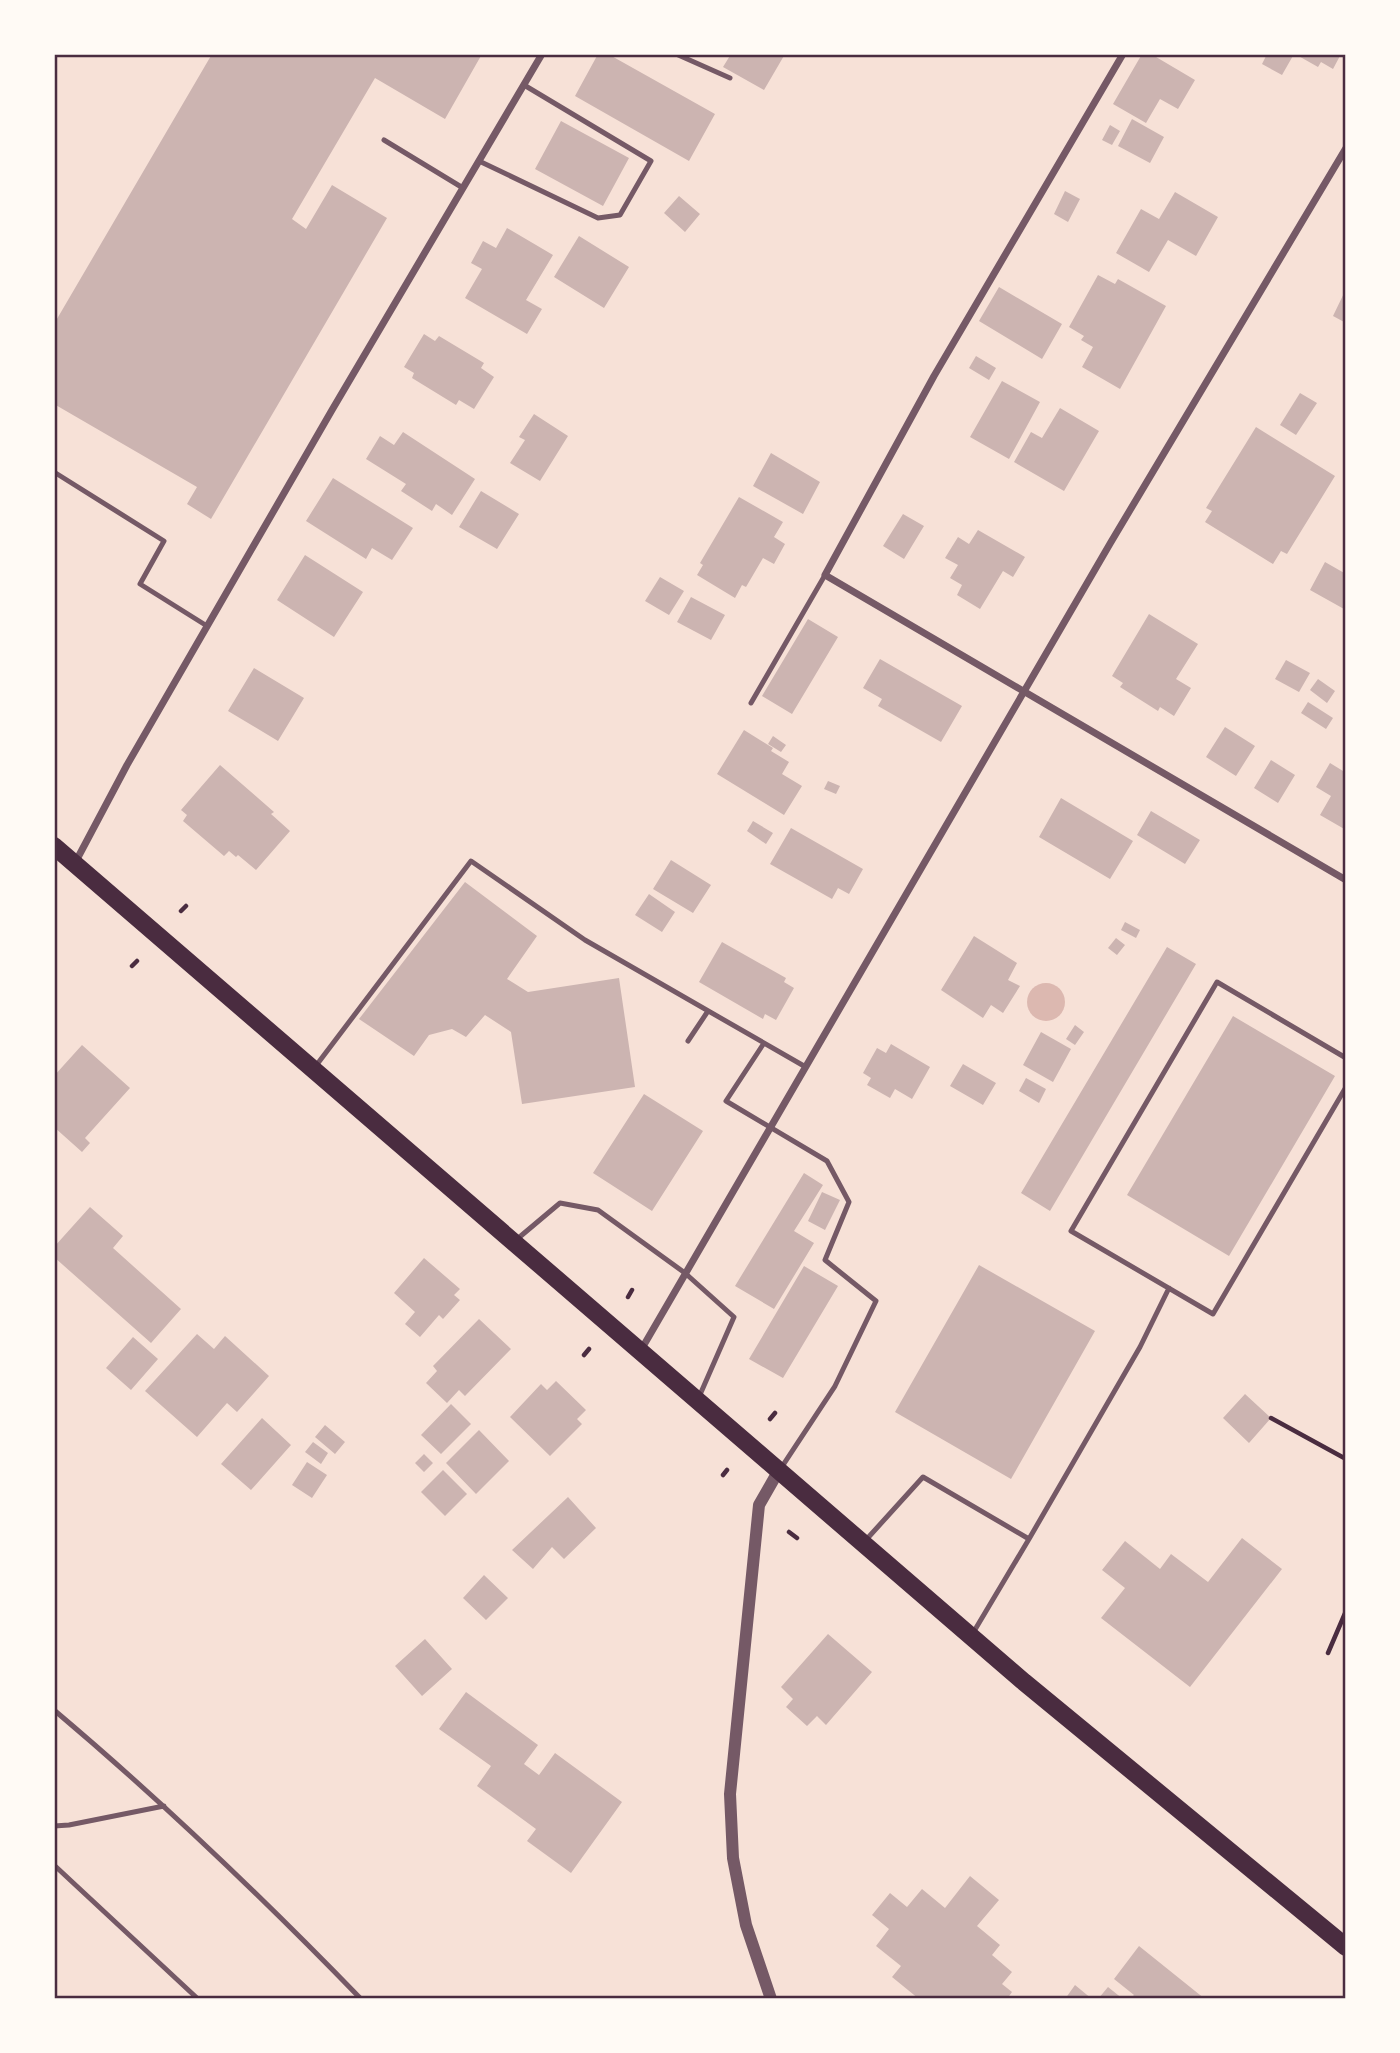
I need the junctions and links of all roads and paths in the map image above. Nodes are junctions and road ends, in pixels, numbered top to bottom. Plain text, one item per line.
1 (542, 54) edge
2 (676, 54) edge
3 (1123, 54) edge
4 (730, 78) dead end
5 (524, 85) junction
6 (383, 140) dead end
7 (1346, 148) edge
8 (480, 161) junction
9 (463, 188) junction
10 (54, 472) edge
11 (825, 575) junction
12 (207, 626) junction
13 (1026, 691) junction
14 (751, 703) dead end
15 (54, 846) edge
16 (75, 864) junction
17 (1346, 880) edge
18 (186, 906) dead end
19 (181, 911) dead end
20 (137, 961) dead end
21 (132, 966) dead end
22 (708, 1011) junction
23 (688, 1041) dead end
24 (764, 1043) junction
25 (1346, 1058) edge
26 (804, 1066) junction
27 (313, 1069) junction
28 (1346, 1087) edge
29 (769, 1127) junction
30 (514, 1242) junction
31 (685, 1273) junction
32 (1169, 1288) junction
33 (632, 1290) dead end
34 (628, 1297) dead end
35 (589, 1349) dead end
36 (640, 1350) junction
37 (584, 1354) dead end
38 (698, 1400) junction
39 (775, 1413) dead end
40 (1271, 1418) dead end
41 (770, 1419) dead end
42 (1346, 1460) edge
43 (727, 1470) dead end
44 (779, 1470) junction
45 (723, 1475) dead end
46 (789, 1531) dead end
47 (797, 1538) dead end
48 (1029, 1539) junction
49 (863, 1543) junction
50 (1346, 1611) edge
51 (972, 1636) junction
52 (1328, 1653) dead end
53 (54, 1710) edge
54 (164, 1806) junction
55 (54, 1826) edge
56 (54, 1865) edge
57 (1346, 1947) edge
58 (198, 1999) edge
59 (361, 1999) edge
60 (771, 1999) edge

1 - 5 street
2 - 4 lane
3 - 11 street
5 - 8 street
5 - 8 lane
6 - 9 lane
7 - 13 street
8 - 9 street
9 - 12 street
10 - 12 lane
11 - 13 street
11 - 14 lane
12 - 16 street
13 - 17 street
13 - 26 street
15 - 16 main road
16 - 27 main road
18 - 19 path
20 - 21 path
22 - 23 lane
22 - 24 lane
22 - 27 lane
24 - 26 lane
24 - 29 lane
25 - 32 lane
26 - 29 street
27 - 30 main road
28 - 32 lane
29 - 31 street
29 - 44 lane
30 - 31 lane
30 - 36 main road
31 - 36 street
31 - 38 lane
32 - 48 lane
33 - 34 path
35 - 37 path
36 - 38 main road
38 - 44 main road
39 - 41 path
40 - 42 path
43 - 45 path
44 - 49 main road
44 - 60 street
46 - 47 path
48 - 49 lane
48 - 51 lane
49 - 51 main road
50 - 52 path
51 - 57 main road
53 - 54 lane
54 - 55 lane
54 - 59 lane
56 - 58 lane

